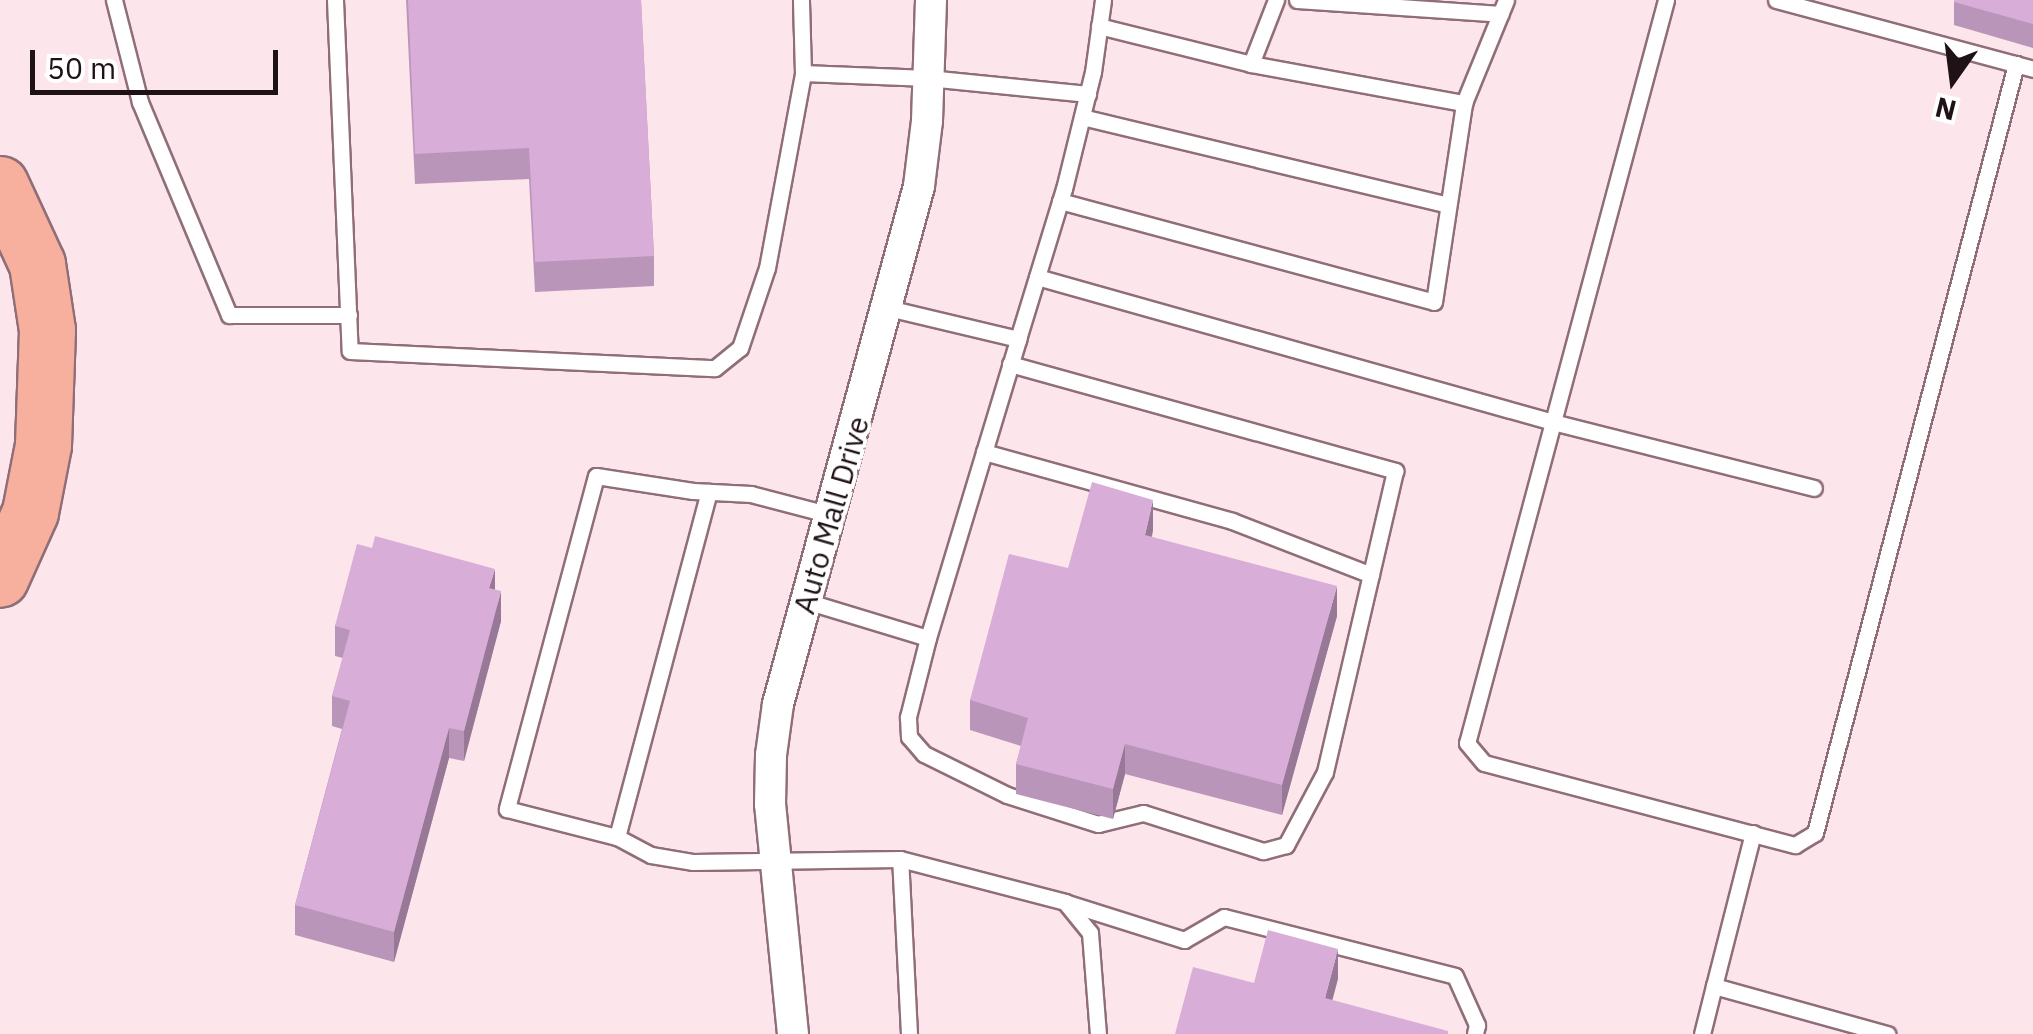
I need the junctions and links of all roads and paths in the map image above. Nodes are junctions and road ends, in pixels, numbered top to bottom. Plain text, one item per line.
1 (114, 0) edge
2 (335, 0) edge
3 (801, 0) edge
4 (931, 0) edge
5 (1102, 0) edge
6 (1276, 0) edge
7 (1297, 0) edge
8 (1666, 0) edge
9 (1776, 0) edge
10 (1504, 7) edge
11 (1099, 26) junction
12 (1251, 64) junction
13 (2016, 64) junction
14 (2033, 69) edge
15 (803, 73) junction
16 (928, 78) junction
17 (1088, 94) junction
18 (1464, 103) junction
19 (1082, 117) junction
20 (0, 184) edge
21 (1060, 202) junction
22 (1448, 205) junction
23 (1037, 278) junction
24 (888, 308) junction
25 (349, 315) junction
26 (1018, 339) junction
27 (1010, 364) junction
28 (1553, 422) junction
29 (984, 452) junction
30 (1814, 488) dead end
31 (709, 492) junction
32 (831, 515) junction
33 (1371, 575) junction
34 (0, 579) edge
35 (806, 601) junction
36 (928, 638) junction
37 (1752, 833) junction
38 (617, 837) junction
39 (900, 860) junction
40 (776, 862) junction
41 (1065, 902) junction
42 (1714, 986) junction
43 (793, 1034) edge
44 (908, 1034) edge
45 (1098, 1034) edge
46 (1475, 1034) edge
47 (1702, 1034) edge
48 (1886, 1034) edge

1 - 25 lane
2 - 25 lane
3 - 15 lane
4 - 16 street, Auto Mall Drive
5 - 11 lane
6 - 12 lane
7 - 10 lane
8 - 28 lane
9 - 13 lane
10 - 18 lane
11 - 12 lane
11 - 17 lane
12 - 18 lane
13 - 14 lane
13 - 37 lane
15 - 16 lane
15 - 25 lane
16 - 17 lane
16 - 24 street, Auto Mall Drive
17 - 19 lane
18 - 22 lane
19 - 21 lane
19 - 22 lane
20 - 34 highway
21 - 22 lane
21 - 23 lane
23 - 26 lane
23 - 28 lane
24 - 26 lane
24 - 32 street, Auto Mall Drive
26 - 27 lane
27 - 29 lane
27 - 33 lane
28 - 30 lane
28 - 37 lane
29 - 33 lane
29 - 36 lane
31 - 32 lane
31 - 38 lane
31 - 38 lane
32 - 35 street, Auto Mall Drive
33 - 36 lane
35 - 36 lane
35 - 40 street, Auto Mall Drive
37 - 42 lane
38 - 40 lane
39 - 40 lane
39 - 41 lane
39 - 44 lane
40 - 43 street, Auto Mall Drive
41 - 45 lane
41 - 46 lane
42 - 47 lane
42 - 48 lane

